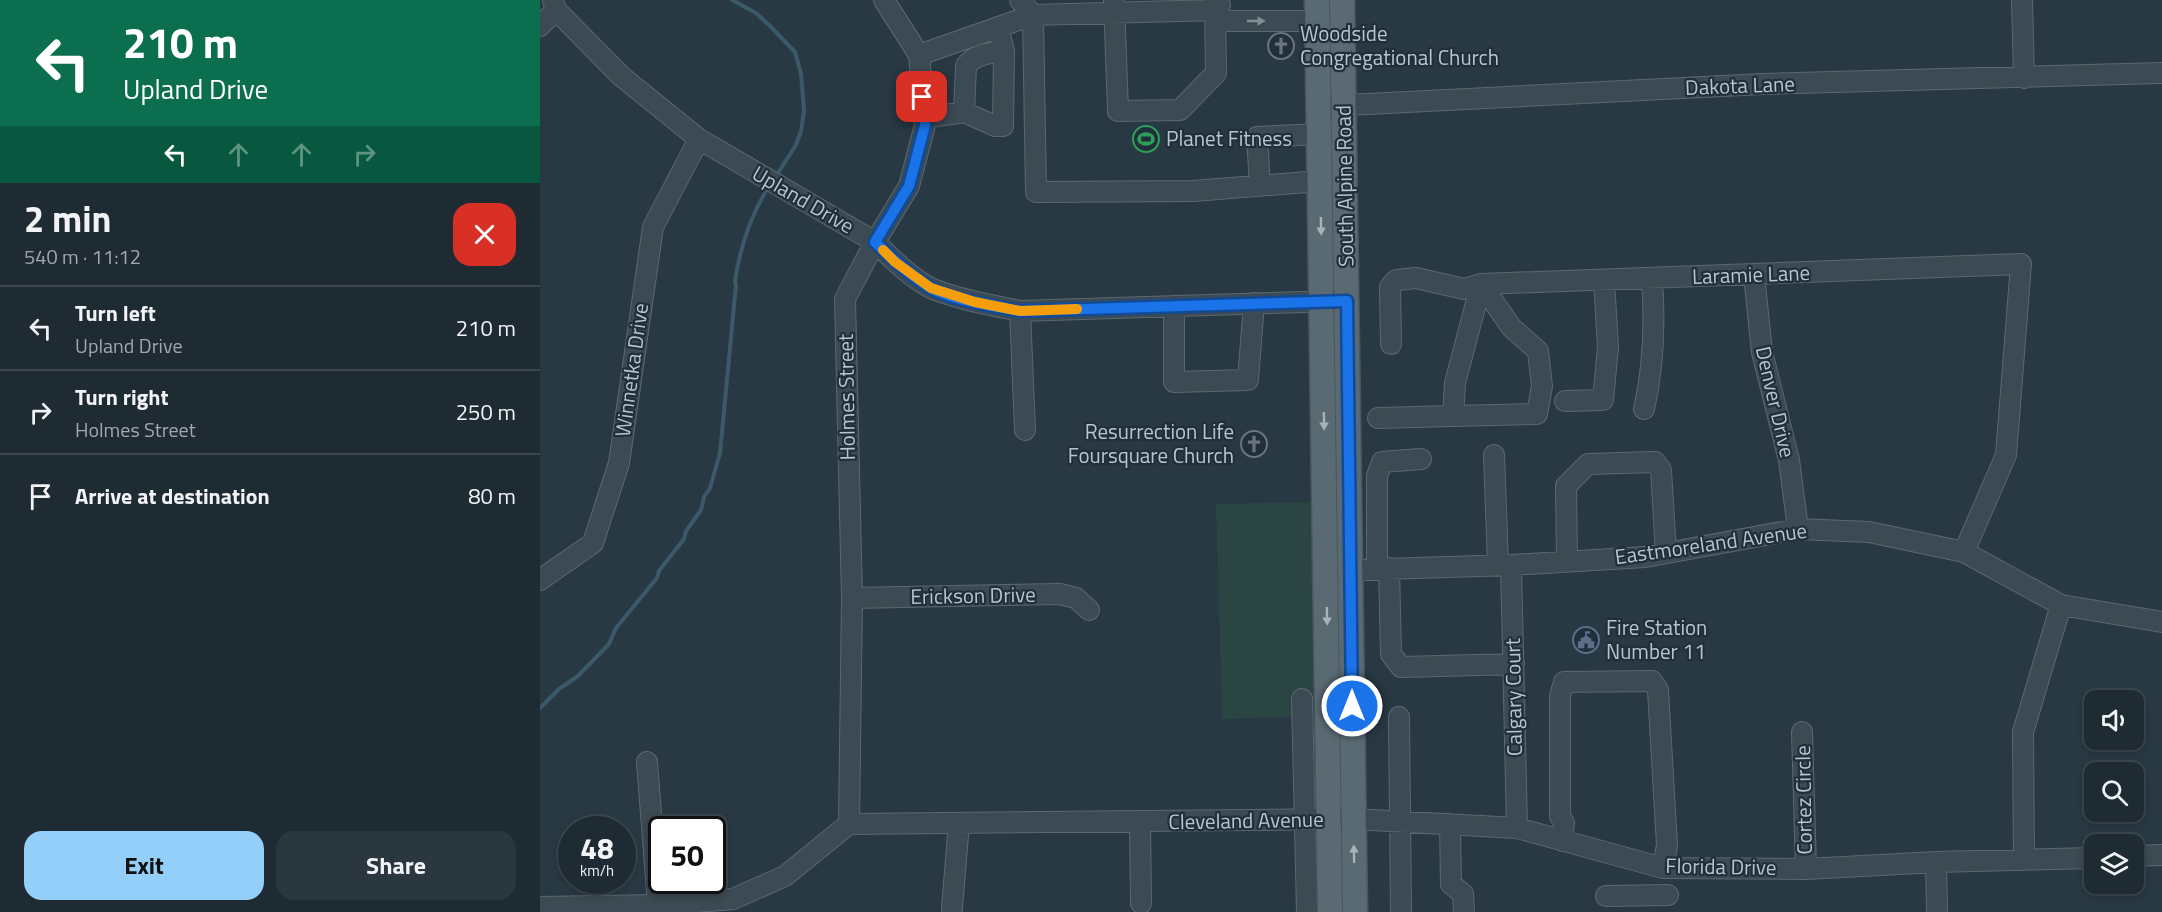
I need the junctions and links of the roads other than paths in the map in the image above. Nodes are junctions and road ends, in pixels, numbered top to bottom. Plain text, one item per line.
1 (884, 0) edge
2 (1342, 0) edge
3 (2022, 0) edge
4 (1218, 3) edge
5 (555, 5) edge
6 (1114, 6) edge
7 (1026, 8) edge
8 (1318, 10) edge
9 (540, 26) edge
10 (998, 27) junction
11 (1004, 51) junction
12 (919, 55) junction
13 (2162, 73) edge
14 (2024, 78) junction
15 (1344, 105) junction
16 (1319, 106) junction
17 (964, 112) junction
18 (924, 118) junction
19 (1319, 134) junction
20 (699, 139) junction
21 (1320, 181) junction
22 (1260, 185) junction
23 (875, 242) junction
24 (1754, 275) junction
25 (1652, 278) junction
26 (1604, 280) junction
27 (1481, 284) junction
28 (1322, 301) junction
29 (1347, 301) junction
30 (1254, 303) junction
31 (1174, 306) junction
32 (1020, 311) junction
33 (1391, 344) dead end
34 (1565, 401) dead end
35 (1644, 409) dead end
36 (1453, 416) junction
37 (1378, 418) dead end
38 (1025, 429) dead end
39 (1494, 455) dead end
40 (1421, 459) dead end
41 (1798, 529) junction
42 (1964, 552) junction
43 (1666, 553) junction
44 (1567, 561) junction
45 (1504, 565) junction
46 (1383, 569) junction
47 (1351, 570) junction
48 (540, 580) edge
49 (852, 598) junction
50 (2061, 605) junction
51 (1089, 610) dead end
52 (2162, 622) edge
53 (1514, 664) junction
54 (1302, 699) dead end
55 (1399, 717) dead end
56 (1802, 732) dead end
57 (647, 762) dead end
58 (1329, 819) junction
59 (1353, 819) junction
60 (1305, 820) junction
61 (1140, 822) junction
62 (1401, 822) junction
63 (959, 823) junction
64 (849, 824) junction
65 (1450, 825) junction
66 (1517, 828) junction
67 (1562, 840) junction
68 (2162, 855) edge
69 (2144, 856) edge
70 (2084, 858) edge
71 (2024, 860) junction
72 (1936, 862) junction
73 (1665, 868) junction
74 (1806, 869) junction
75 (1606, 896) dead end
76 (1141, 903) dead end
77 (1668, 903) edge
78 (658, 905) junction
79 (540, 907) edge
80 (952, 908) dead end
81 (1307, 912) edge
82 (1330, 912) edge
83 (1355, 912) edge
84 (1401, 912) edge
85 (1464, 912) edge
86 (1937, 912) edge

1 - 12 street, Holmes Street
2 - 15 main road, South Alpine Road
3 - 14 street
4 - 6 street
4 - 6 street
4 -> 8 street
5 - 9 street
5 - 20 street, Upland Drive
6 - 7 street
7 - 10 street
7 - 22 street
8 - 16 main road, South Alpine Road
10 - 11 street
10 - 12 street
11 - 17 street
11 - 17 street
12 - 18 street, Holmes Street
13 - 14 street, Dakota Lane
14 - 15 street, Dakota Lane
15 - 16 street, Dakota Lane
15 - 29 main road, South Alpine Road
16 - 19 main road, South Alpine Road
17 - 18 street
18 - 23 street, Holmes Street
19 - 21 main road, South Alpine Road
19 - 22 street
20 - 23 street, Upland Drive
20 - 48 street, Winnetka Drive
21 - 22 street
21 -> 28 main road, South Alpine Road
23 - 32 street, Upland Drive
23 - 49 street, Holmes Street
24 - 25 street, Laramie Lane
24 - 41 street, Denver Drive
24 - 42 street, Laramie Lane
25 - 26 street, Laramie Lane
25 - 35 street
26 - 27 street, Laramie Lane
26 - 34 street
27 - 33 street, Laramie Lane
27 - 36 street
27 - 36 street
28 - 29 street, Upland Drive
28 - 30 street, Upland Drive
28 -> 58 main road, South Alpine Road
29 - 47 main road, South Alpine Road
30 - 31 street, Upland Drive
30 - 31 street
31 - 32 street, Upland Drive
32 - 38 street
36 - 37 street
39 - 45 street, Calgary Court
40 - 46 street
41 - 42 street, Eastmoreland Avenue
41 - 43 street, Eastmoreland Avenue
42 - 50 street, Eastmoreland Avenue
43 - 44 street, Eastmoreland Avenue
43 - 44 street
44 - 45 street, Eastmoreland Avenue
45 - 46 street, Eastmoreland Avenue
45 - 53 street, Calgary Court
46 - 47 street, Eastmoreland Avenue
46 - 53 street
47 - 59 main road, South Alpine Road
49 - 51 street, Erickson Drive
49 - 64 street, Holmes Street
50 - 52 street, Eastmoreland Avenue
50 - 71 street
53 - 66 street, Calgary Court
54 - 60 street
55 - 62 street
56 - 74 street, Cortez Circle
57 - 78 street
58 - 59 street, Cleveland Avenue
58 - 60 street, Cleveland Avenue
58 - 82 main road, South Alpine Road
59 - 62 street, Florida Drive
83 -> 59 main road, South Alpine Road
60 - 61 street, Cleveland Avenue
60 - 81 street
61 - 63 street, Cleveland Avenue
61 - 76 street, Cleveland Avenue
62 - 65 street, Florida Drive
62 - 84 street
63 - 64 street, Cleveland Avenue
63 - 80 street
64 - 78 street
65 - 66 street, Florida Drive
65 - 85 street
66 - 67 street, Florida Drive
67 - 73 street, Florida Drive
67 - 73 street
68 - 69 street
70 - 71 street, Florida Drive
71 - 72 street, Florida Drive
72 - 74 street, Florida Drive
72 - 86 street
73 - 74 street, Florida Drive
73 - 77 street
75 - 77 street
78 - 79 street

